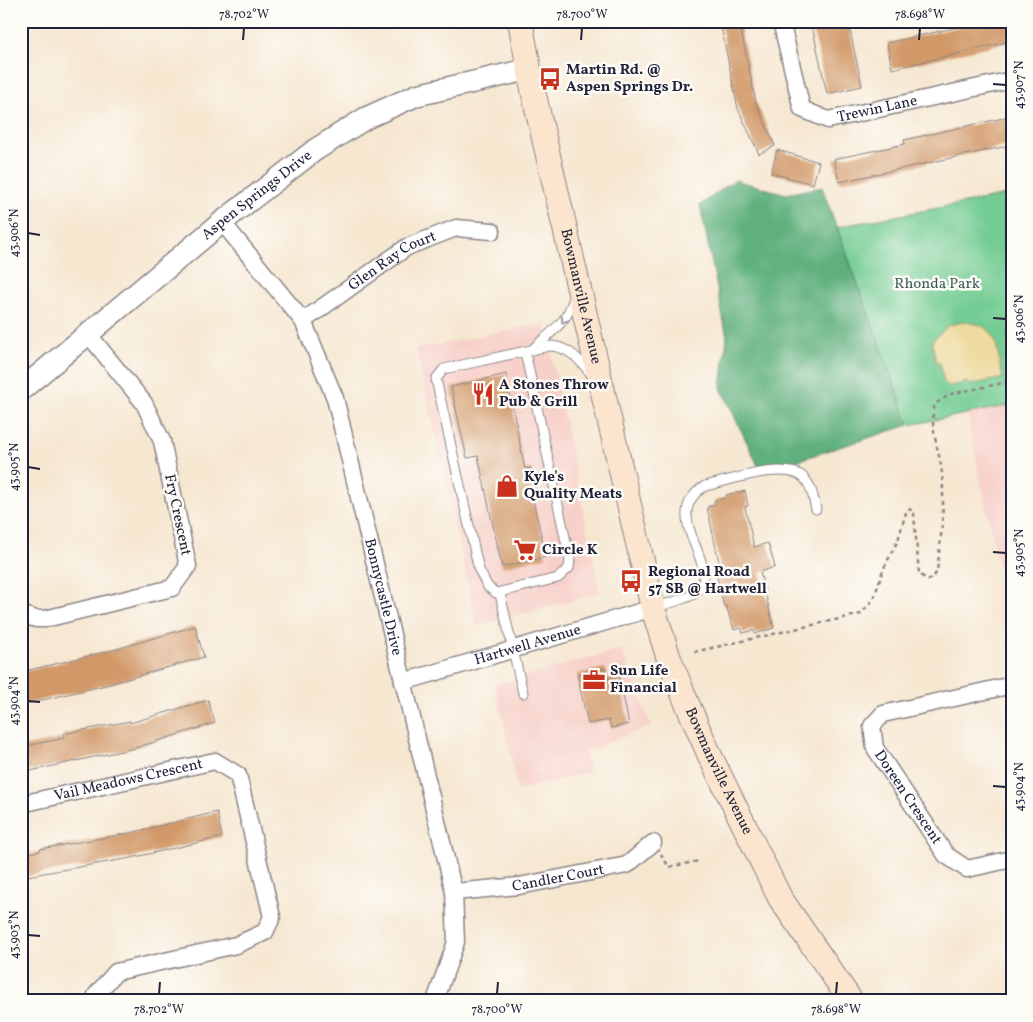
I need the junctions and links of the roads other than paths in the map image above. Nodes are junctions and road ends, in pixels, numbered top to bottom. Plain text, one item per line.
1 (520, 21) edge
2 (781, 21) edge
3 (530, 69) junction
4 (1012, 80) edge
5 (222, 222) junction
6 (492, 231) dead end
7 (576, 279) junction
8 (303, 321) junction
9 (89, 335) junction
10 (529, 350) junction
11 (600, 386) junction
12 (21, 390) edge
13 (816, 509) dead end
14 (500, 594) junction
15 (653, 608) junction
16 (21, 614) edge
17 (515, 650) junction
18 (403, 682) junction
19 (1012, 685) edge
20 (523, 693) dead end
21 (21, 804) edge
22 (653, 843) road end
23 (1012, 859) edge
24 (454, 892) junction
25 (97, 1001) edge
26 (435, 1001) edge
27 (851, 1001) edge

1 - 3 main road, Bowmanville Avenue
2 - 4 street, Trewin Lane
3 - 5 street, Aspen Springs Drive
3 - 7 main road, Bowmanville Avenue
5 - 8 street, Bonnycastle Drive
5 - 9 street, Aspen Springs Drive
6 - 8 street, Glen Ray Court
7 -> 10 lane
7 - 11 main road, Bowmanville Avenue
8 - 18 street, Bonnycastle Drive
9 - 12 street, Aspen Springs Drive
9 - 16 street, Fry Crescent
10 - 11 lane
10 - 14 lane
10 - 14 lane
11 - 15 main road, Bowmanville Avenue
13 - 15 lane
14 - 17 lane
15 - 17 street, Hartwell Avenue
15 - 27 main road, Bowmanville Avenue
17 - 18 street, Hartwell Avenue
17 - 20 lane
18 - 24 street, Bonnycastle Drive
19 - 23 street, Doreen Crescent
21 - 25 street, Vail Meadows Crescent
22 - 24 street, Candler Court
24 - 26 street, Bonnycastle Drive

